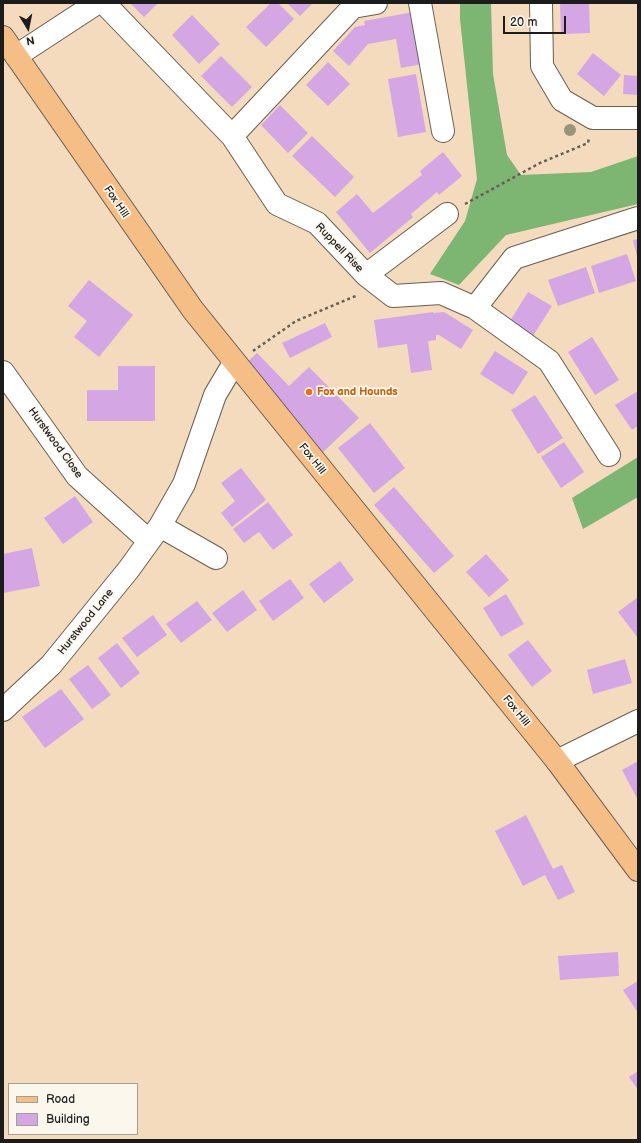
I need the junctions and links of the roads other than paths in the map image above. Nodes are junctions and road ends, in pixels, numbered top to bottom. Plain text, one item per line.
1 (97, 3) edge
2 (104, 3) edge
3 (376, 3) edge
4 (420, 3) edge
5 (542, 3) edge
6 (3, 37) edge
7 (16, 56) junction
8 (638, 118) edge
9 (443, 131) dead end
10 (232, 136) junction
11 (447, 214) road end
12 (638, 218) edge
13 (366, 275) junction
14 (475, 308) junction
15 (234, 364) junction
16 (3, 372) edge
17 (609, 455) dead end
18 (154, 533) junction
19 (216, 558) dead end
20 (3, 710) edge
21 (638, 721) edge
22 (557, 761) junction
23 (638, 870) edge

1 - 7 street
2 - 10 street, Ruppell Rise
3 - 10 street
4 - 9 street
5 - 8 street
6 - 7 main road, Fox Hill
7 - 15 main road, Fox Hill
10 - 13 street, Ruppell Rise
11 - 13 street
12 - 14 street
13 - 14 street, Ruppell Rise
14 - 17 street, Ruppell Rise
15 - 18 street, Hurstwood Lane
15 - 22 main road, Fox Hill
16 - 18 street, Hurstwood Close
18 - 19 street
18 - 20 street, Hurstwood Lane
21 - 22 street
22 - 23 main road, Fox Hill

